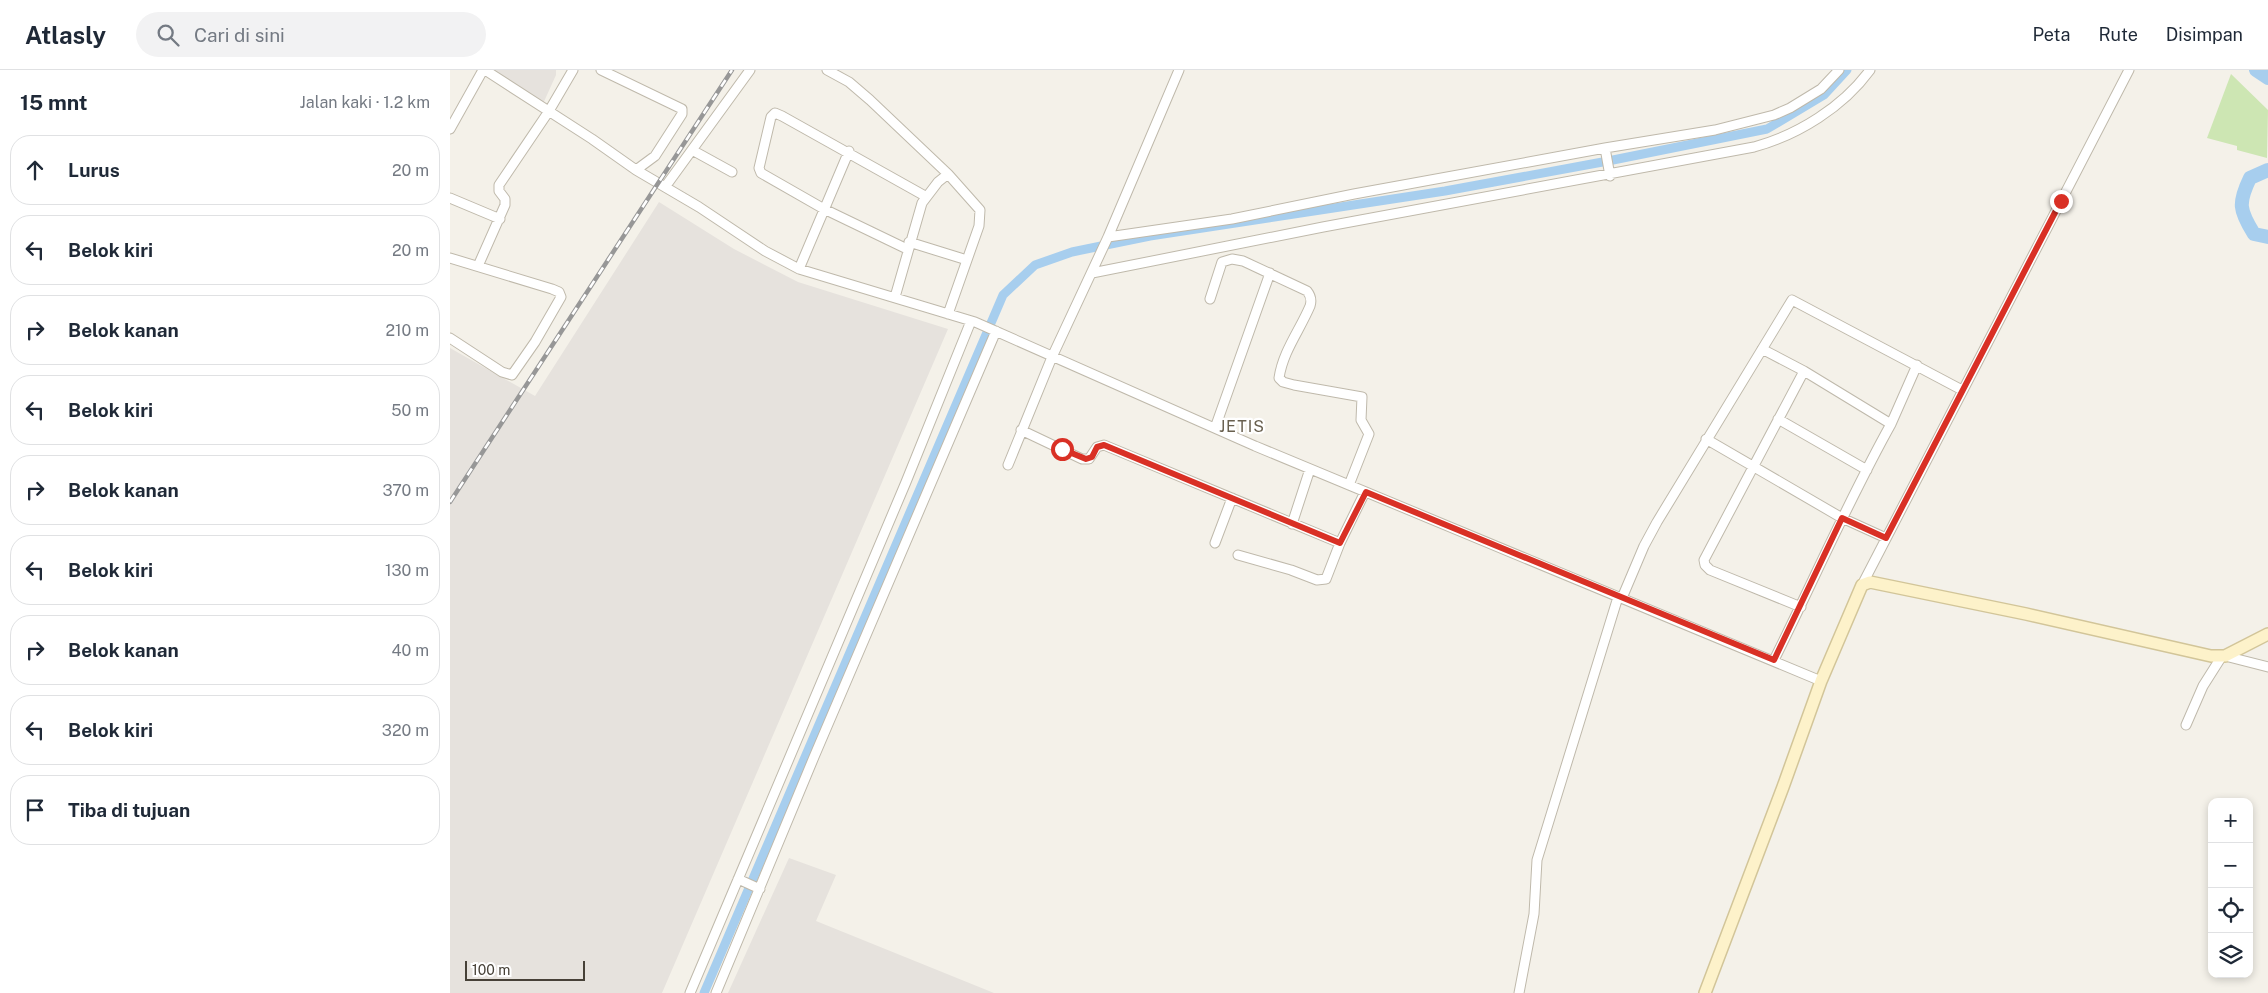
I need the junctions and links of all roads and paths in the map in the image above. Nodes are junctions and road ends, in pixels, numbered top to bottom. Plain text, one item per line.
1 (484, 70) edge
2 (573, 70) edge
3 (601, 70) edge
4 (750, 70) edge
5 (827, 70) edge
6 (1179, 70) edge
7 (1839, 70) edge
8 (1870, 70) edge
9 (2129, 70) edge
10 (549, 111) junction
11 (450, 129) edge
12 (692, 150) junction
13 (1606, 150) junction
14 (849, 151) junction
15 (636, 170) junction
16 (732, 172) dead end
17 (1610, 173) junction
18 (948, 174) junction
19 (665, 187) junction
20 (925, 196) junction
21 (450, 198) edge
22 (824, 209) junction
23 (500, 219) junction
24 (1107, 240) junction
25 (908, 246) junction
26 (1216, 248) junction
27 (450, 258) edge
28 (967, 260) junction
29 (1222, 262) junction
30 (478, 266) junction
31 (799, 269) junction
32 (1092, 273) junction
33 (1270, 274) junction
34 (895, 297) junction
35 (1210, 298) dead end
36 (948, 314) junction
37 (973, 321) junction
38 (995, 331) junction
39 (450, 338) edge
40 (1762, 349) junction
41 (1052, 357) junction
42 (1917, 366) junction
43 (1804, 371) junction
44 (1962, 390) junction
45 (1778, 419) junction
46 (1891, 424) junction
47 (1215, 428) junction
48 (1021, 430) junction
49 (1706, 439) junction
50 (1008, 466) dead end
51 (1755, 467) junction
52 (1310, 469) junction
53 (1867, 470) junction
54 (1348, 485) junction
55 (1366, 492) junction
56 (1232, 498) junction
57 (1842, 518) junction
58 (1292, 524) junction
59 (1886, 538) junction
60 (1215, 543) dead end
61 (1340, 543) junction
62 (1238, 555) dead end
63 (1862, 585) junction
64 (1620, 597) junction
65 (1801, 607) junction
66 (2268, 634) edge
67 (2223, 656) junction
68 (1774, 660) junction
69 (2268, 667) edge
70 (1821, 681) junction
71 (2186, 725) dead end
72 (739, 879) junction
73 (759, 888) junction
74 (690, 993) edge
75 (716, 993) edge
76 (1519, 993) edge
77 (1705, 993) edge

1 - 10 street
1 - 11 street
2 - 10 street
3 - 15 street
4 - 12 street
5 - 18 street
6 - 24 street
7 - 13 street
8 - 17 street
9 - 44 street
10 - 15 street
10 - 23 street
12 - 16 street
12 - 19 street
13 - 17 street
13 - 24 street
14 - 20 street
14 - 22 street
14 - 22 street
15 - 19 street
17 - 26 street
18 - 20 street
18 - 28 street
19 - 31 street
20 - 25 street
21 - 23 street
22 - 25 street
22 - 31 street
23 - 30 street
24 - 32 street
25 - 28 street
25 - 34 street
26 - 29 street
26 - 32 street
27 - 30 street
28 - 36 street
29 - 33 street
29 - 35 street
30 - 39 street
31 - 34 street
32 - 41 street
33 - 47 street
33 - 54 street
34 - 36 street
36 - 37 street
37 - 38 street
37 - 72 street
38 - 41 street
38 - 73 street
40 - 42 street
40 - 43 street
40 - 49 street
41 - 47 street
41 - 48 street
42 - 44 street
42 - 46 street
43 - 45 street
43 - 46 street
44 - 59 street
45 - 51 street
45 - 53 street
46 - 53 street
47 - 52 street
48 - 50 street
48 - 56 street
49 - 51 street
49 - 64 street
51 - 57 street
51 - 65 street
52 - 54 street
52 - 58 street
53 - 57 street
54 - 55 street
55 - 61 street
55 - 64 street
56 - 58 street
56 - 60 street
57 - 59 street
57 - 65 street
58 - 61 street
59 - 63 street
61 - 62 street
63 - 67 main road
63 - 70 main road
64 - 68 street
64 - 76 street
65 - 68 street
66 - 67 main road
67 - 69 street
67 - 71 street
68 - 70 street
70 - 77 main road
72 - 73 street
72 - 74 street
73 - 75 street

